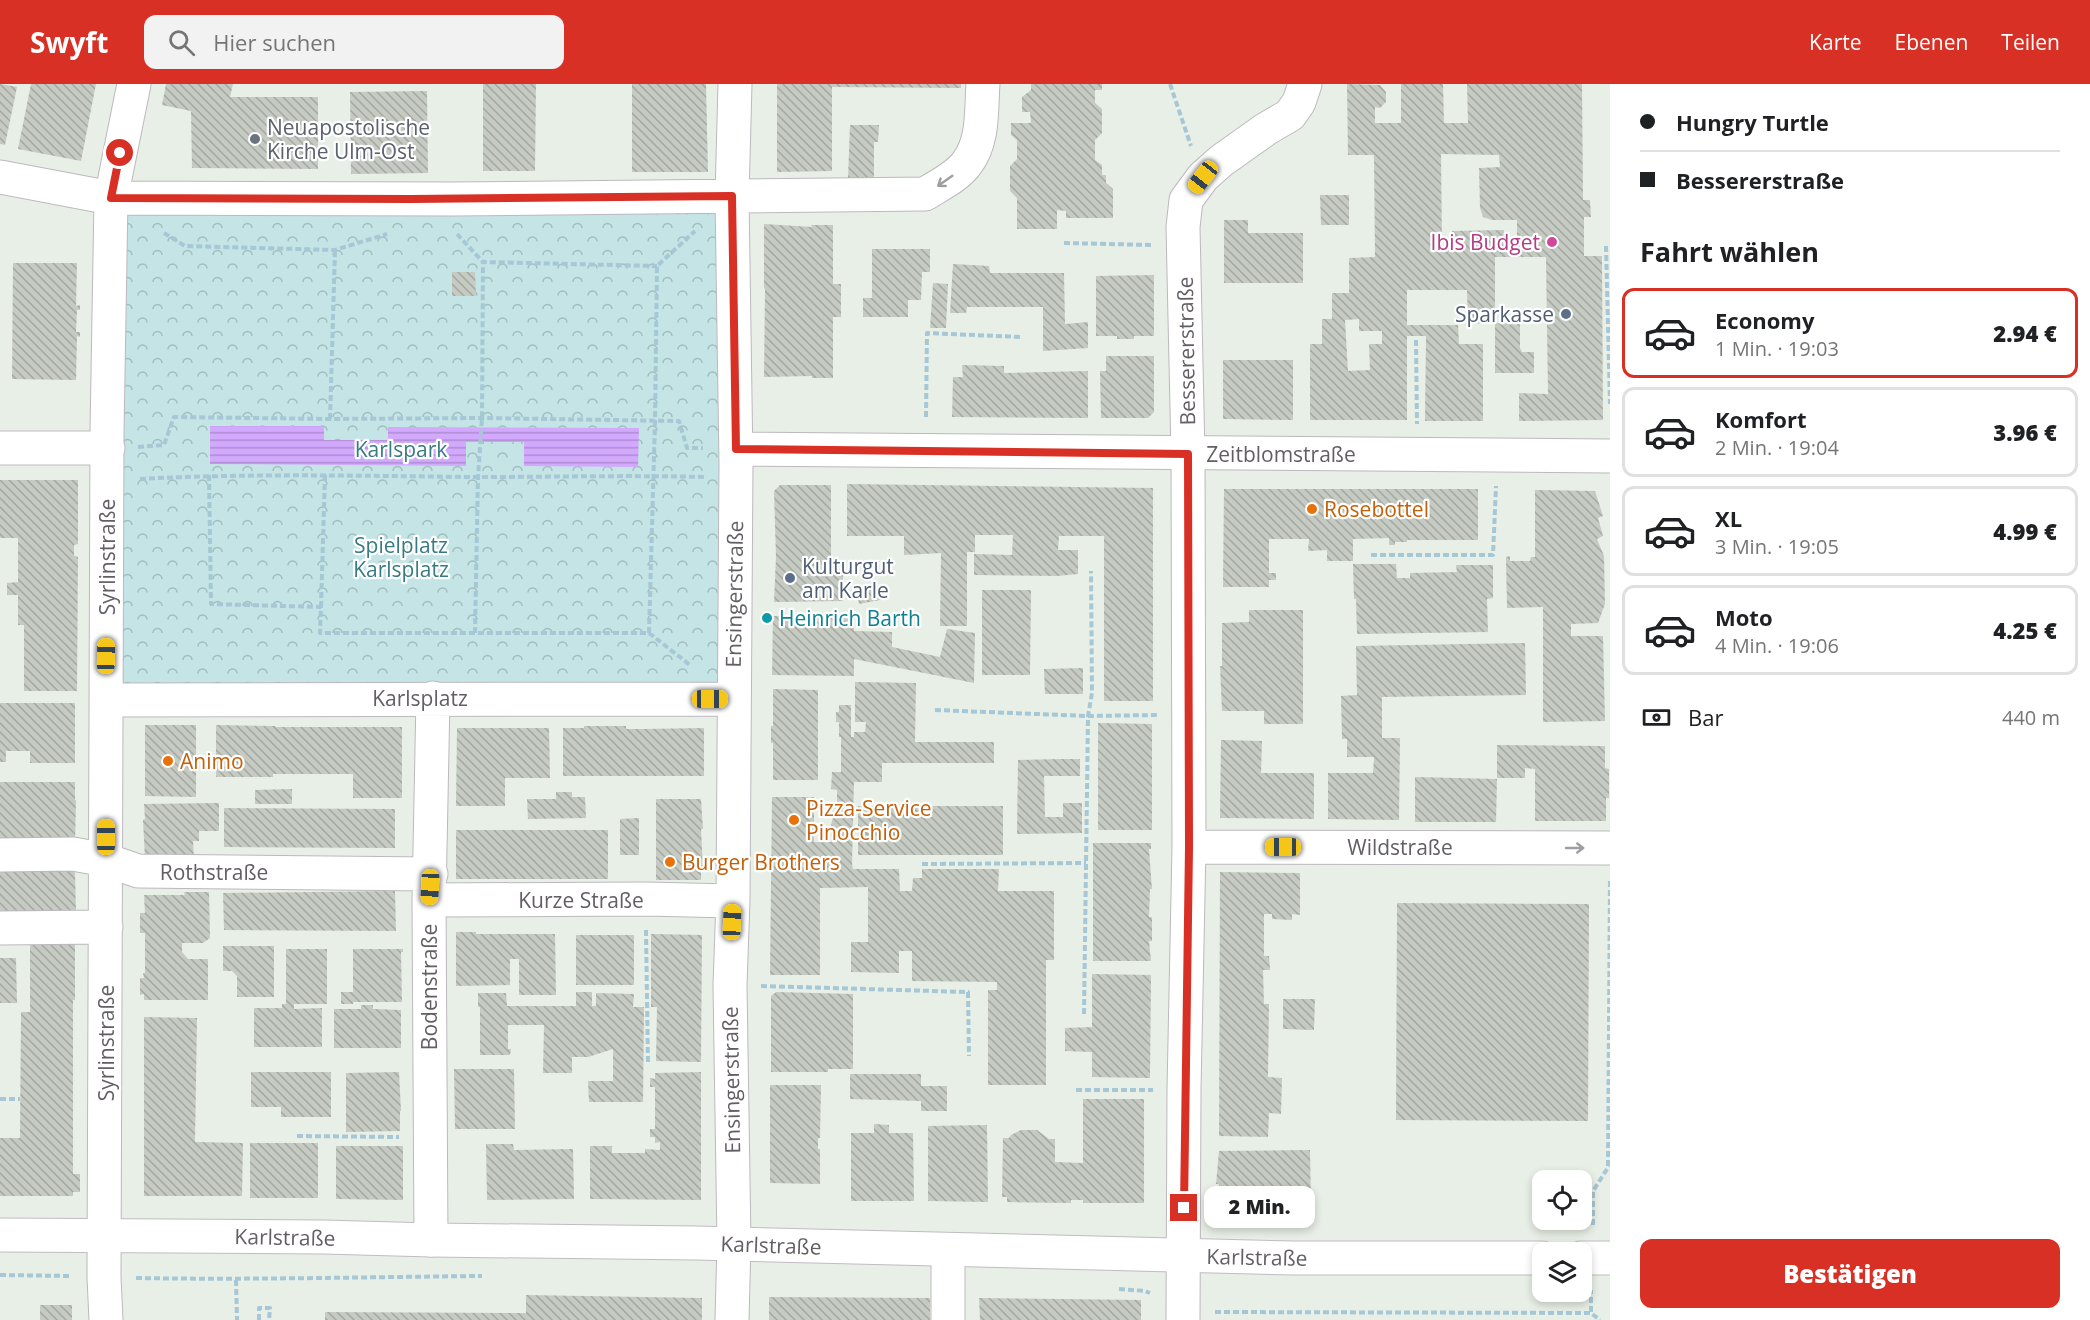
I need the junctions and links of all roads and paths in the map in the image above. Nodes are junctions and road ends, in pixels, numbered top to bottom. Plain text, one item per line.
1 (134, 84) edge
2 (735, 84) edge
3 (983, 84) edge
4 (1170, 84) edge
5 (1305, 84) edge
6 (0, 177) edge
7 (1203, 177) junction
8 (732, 196) junction
9 (111, 198) junction
10 (157, 228) dead end
11 (392, 232) dead end
12 (448, 233) dead end
13 (1064, 243) dead end
14 (1183, 246) junction
15 (1606, 246) dead end
16 (335, 250) junction
17 (483, 262) junction
18 (657, 266) junction
19 (1021, 337) dead end
20 (1416, 340) dead end
21 (1610, 404) edge
22 (482, 417) junction
23 (330, 419) junction
24 (655, 421) junction
25 (679, 421) dead end
26 (0, 448) edge
27 (108, 448) junction
28 (925, 451) junction
29 (1188, 454) junction
30 (1418, 454) junction
31 (1497, 455) junction
32 (1610, 456) edge
33 (736, 463) junction
34 (325, 474) junction
35 (209, 475) junction
36 (653, 475) junction
37 (478, 477) junction
38 (108, 481) junction
39 (1371, 555) dead end
40 (1091, 571) dead end
41 (321, 607) junction
42 (475, 633) junction
43 (648, 633) junction
44 (433, 698) junction
45 (733, 699) junction
46 (106, 700) junction
47 (935, 710) dead end
48 (1188, 715) junction
49 (1088, 716) junction
50 (1189, 847) junction
51 (1610, 848) edge
52 (0, 855) edge
53 (106, 860) junction
54 (1086, 863) junction
55 (922, 864) dead end
56 (1610, 868) edge
57 (430, 887) junction
58 (645, 899) junction
59 (733, 901) junction
60 (106, 927) junction
61 (0, 928) edge
62 (730, 985) junction
63 (1084, 1014) dead end
64 (969, 1056) dead end
65 (648, 1065) dead end
66 (1076, 1090) dead end
67 (1184, 1090) junction
68 (0, 1099) edge
69 (20, 1099) dead end
70 (297, 1136) dead end
71 (430, 1138) junction
72 (1608, 1166) dead end
73 (0, 1236) edge
74 (105, 1236) junction
75 (431, 1240) junction
76 (734, 1244) junction
77 (948, 1250) junction
78 (1184, 1256) junction
79 (1532, 1258) edge
80 (1592, 1258) edge
81 (1610, 1258) edge
82 (0, 1275) edge
83 (487, 1276) dead end
84 (104, 1277) junction
85 (236, 1280) junction
86 (1591, 1313) dead end
87 (106, 1320) edge
88 (237, 1320) edge
89 (259, 1320) edge
90 (269, 1320) edge
91 (732, 1320) edge
92 (948, 1320) edge
93 (1183, 1320) edge
94 (1600, 1320) edge

1 - 9 street, Syrlinstraße
2 - 8 street, Ensingerstraße
3 -> 8 street
4 - 7 path
5 - 7 street, Bessererstraße
6 - 9 street
7 - 14 street, Bessererstraße
8 - 9 street
8 - 18 path
8 - 33 street, Ensingerstraße
9 - 27 street, Syrlinstraße
10 - 16 path
11 - 16 path
12 - 17 path
13 - 14 path
14 - 29 street, Bessererstraße
15 - 21 path
16 - 23 path
17 - 18 path
17 - 22 path
18 - 24 path
19 - 28 path
20 - 30 path
22 - 23 path
22 - 24 path
22 - 37 path
23 - 27 path
24 - 25 path
24 - 36 path
26 - 27 street
27 - 38 street, Syrlinstraße
28 - 29 street, Zeitblomstraße
28 - 33 street, Zeitblomstraße
29 - 30 street, Zeitblomstraße
29 - 48 street, Bessererstraße
30 - 31 street, Zeitblomstraße
31 - 32 street, Zeitblomstraße
31 - 39 path
33 - 36 path
33 - 45 street, Ensingerstraße
34 - 35 path
34 - 37 path
34 - 41 path
35 - 38 path
35 - 41 path
36 - 37 path
36 - 43 path
37 - 42 path
38 - 46 street, Syrlinstraße
40 - 49 path
41 - 42 path
42 - 43 path
43 - 45 path
44 - 45 street, Karlsplatz
44 - 46 street, Karlsplatz
44 - 57 street, Bodenstraße
45 - 59 street, Ensingerstraße
46 - 53 street, Syrlinstraße
47 - 49 path
48 - 49 path
48 - 50 street, Bessererstraße
49 - 54 path
50 -> 51 street, Wildstraße
50 - 67 street, Bessererstraße
52 - 53 street, Rothstraße
53 - 57 street, Rothstraße
53 - 60 street, Syrlinstraße
54 - 55 path
54 - 63 path
56 - 72 path
57 - 58 street, Kurze Straße
57 - 71 street, Bodenstraße
58 - 59 street, Kurze Straße
58 - 65 path
59 - 62 street, Ensingerstraße
60 - 61 street
60 - 74 street, Syrlinstraße
62 - 64 path
62 - 76 street, Ensingerstraße
66 - 67 path
67 - 78 street, Bessererstraße
68 - 69 path
70 - 71 path
71 - 75 street, Bodenstraße
73 - 74 street, Karlstraße
74 - 75 street, Karlstraße
74 - 84 street, Syrlinstraße
75 - 76 street, Karlstraße
76 - 77 street, Karlstraße
76 - 91 street, Ensingerstraße
77 - 78 street, Karlstraße
77 - 92 street
78 - 79 street, Karlstraße
78 - 93 street, Bessererstraße
80 - 81 street
82 - 84 path
83 - 85 path
84 - 85 path
84 - 87 street, Syrlinstraße
85 - 88 path
86 - 94 path
89 - 90 path

